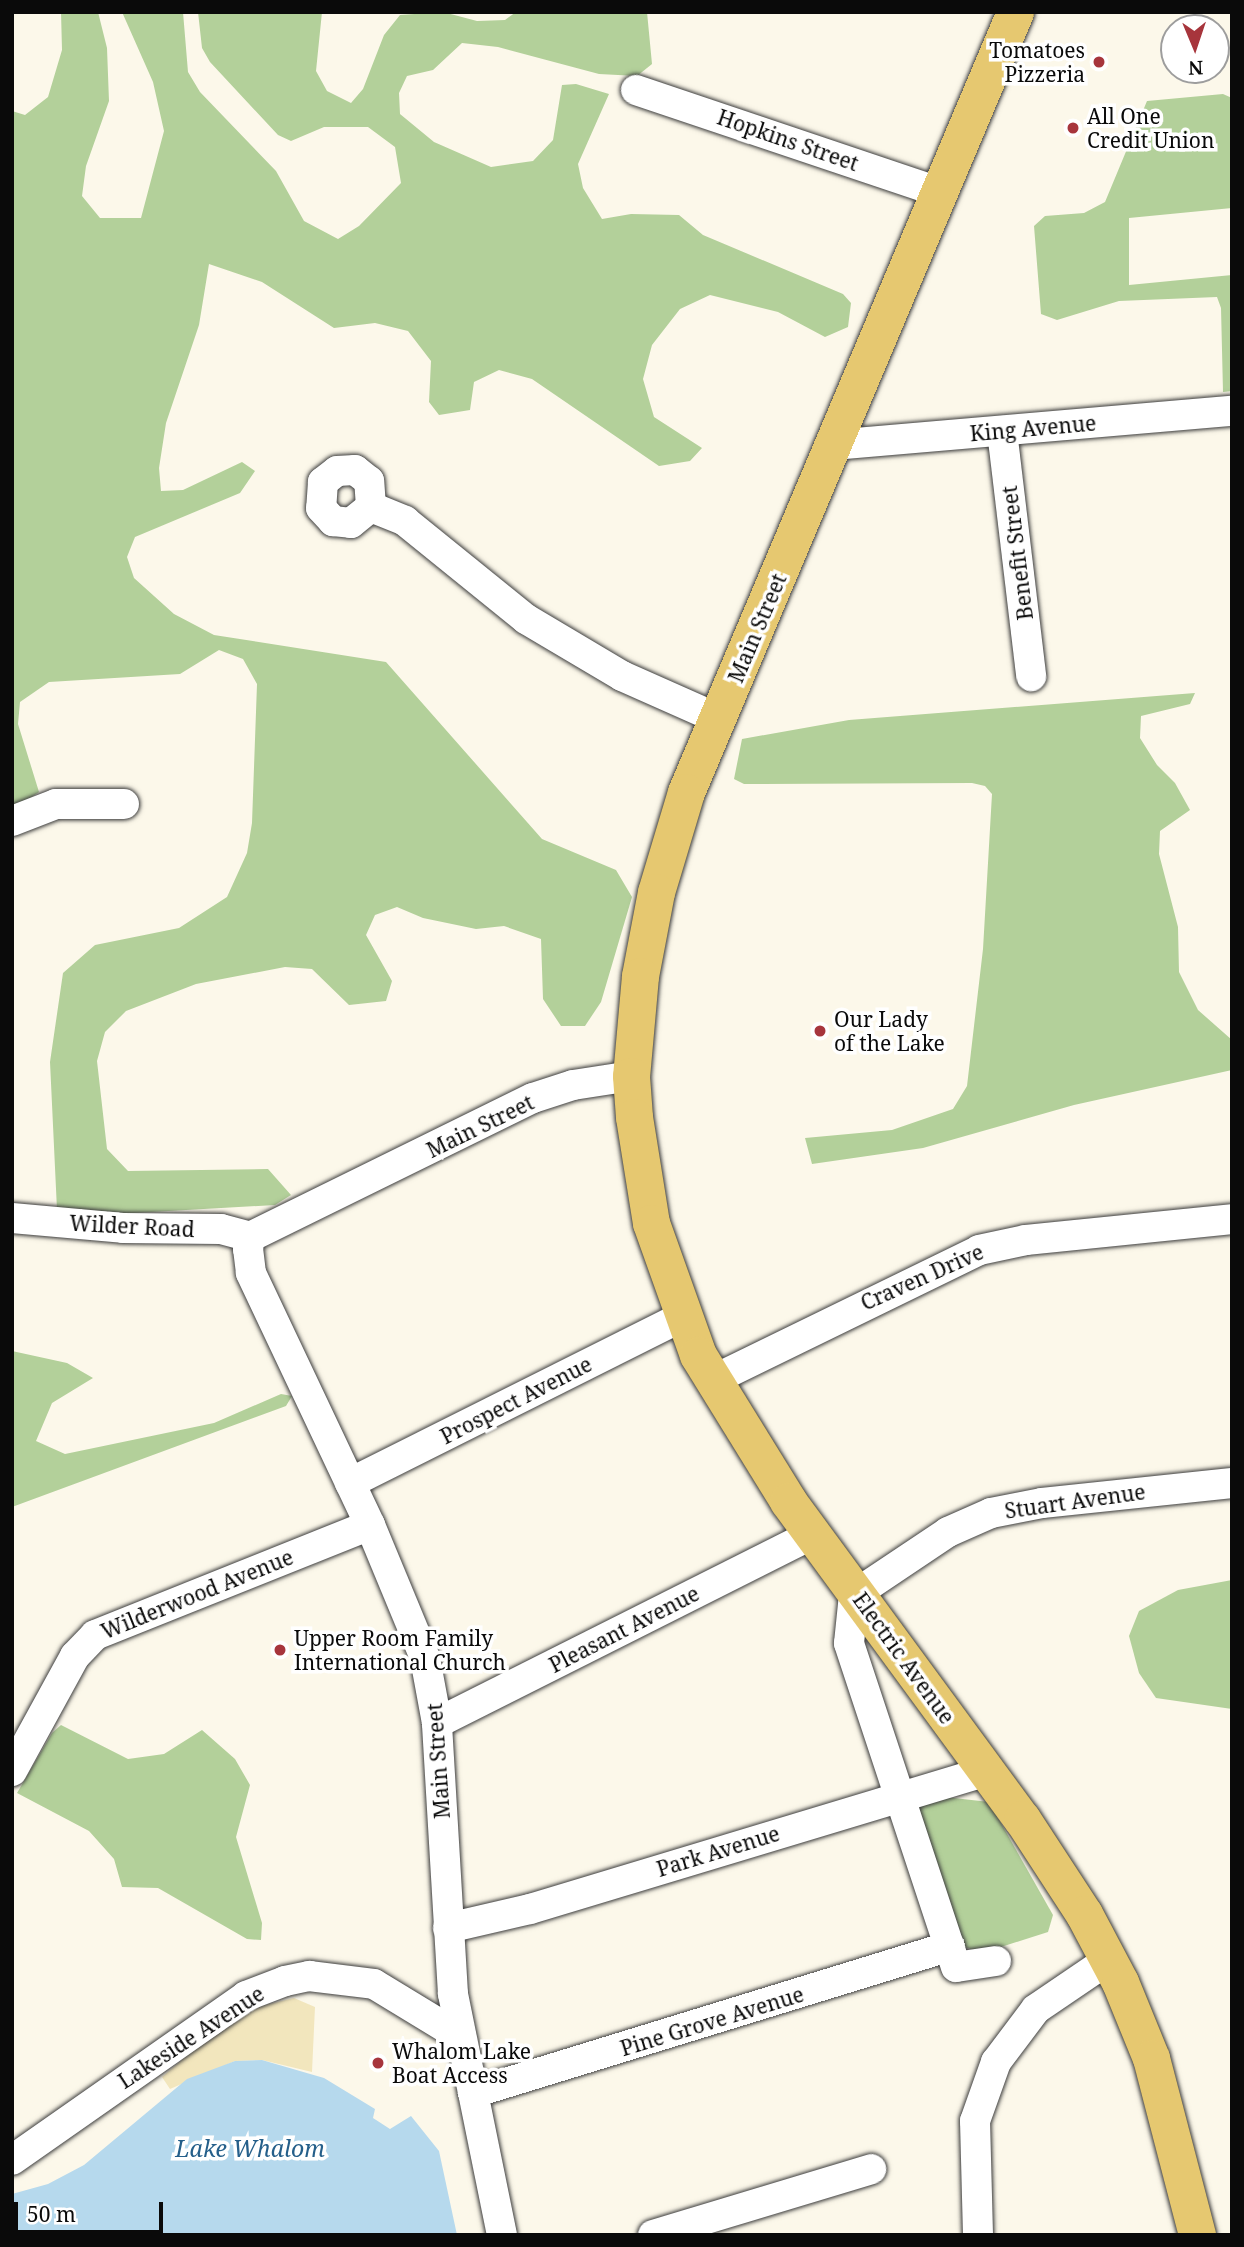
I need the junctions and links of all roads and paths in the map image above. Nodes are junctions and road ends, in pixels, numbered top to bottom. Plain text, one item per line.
1 (1015, 12) edge
2 (636, 90) dead end
3 (939, 192) junction
4 (1232, 411) edge
5 (1002, 431) junction
6 (834, 445) junction
7 (372, 507) dead end
8 (1031, 676) dead end
9 (719, 719) junction
10 (124, 804) dead end
11 (12, 821) edge
12 (631, 1076) junction
13 (12, 1218) edge
14 (1232, 1219) edge
15 (250, 1237) junction
16 (681, 1317) junction
17 (712, 1381) junction
18 (351, 1483) junction
19 (1232, 1483) edge
20 (370, 1525) junction
21 (812, 1534) junction
22 (856, 1592) junction
23 (437, 1723) junction
24 (12, 1771) edge
25 (986, 1771) junction
26 (901, 1795) junction
27 (448, 1928) junction
28 (950, 1946) junction
29 (1108, 1959) junction
30 (996, 1961) dead end
31 (460, 2037) junction
32 (473, 2093) junction
33 (12, 2160) edge
34 (872, 2169) dead end
35 (502, 2235) edge
36 (653, 2235) edge
37 (978, 2235) edge
38 (1197, 2235) edge

1 - 3 main road, Main Street
2 - 3 street, Hopkins Street
3 - 6 main road, Main Street
4 - 5 street, King Avenue
5 - 6 street, King Avenue
5 - 8 street, Benefit Street
6 - 9 main road, Main Street
7 - 9 street
9 - 12 main road, Main Street
10 - 11 street
12 - 15 street, Main Street
12 - 16 main road, Electric Avenue
13 - 15 street, Wilder Road
14 - 17 street, Craven Drive
15 - 18 street, Main Street
16 - 17 main road, Electric Avenue
16 - 18 street, Prospect Avenue
17 - 21 main road, Electric Avenue
18 - 20 street, Main Street
19 - 22 street, Stuart Avenue
20 - 23 street, Main Street
20 - 24 street, Wilderwood Avenue
21 - 22 main road, Electric Avenue
21 - 23 street, Pleasant Avenue
22 - 25 main road, Electric Avenue
22 - 26 street
23 - 27 street, Main Street
25 - 26 street, Park Avenue
25 - 29 main road, Electric Avenue
26 - 27 street, Park Avenue
26 - 28 street
27 - 31 street, Main Street
28 - 30 street
28 - 32 street, Pine Grove Avenue
29 - 37 street
29 - 38 main road, Electric Avenue
31 - 32 street, Main Street
31 - 33 street, Lakeside Avenue
32 - 35 street, Main Street
34 - 36 street

